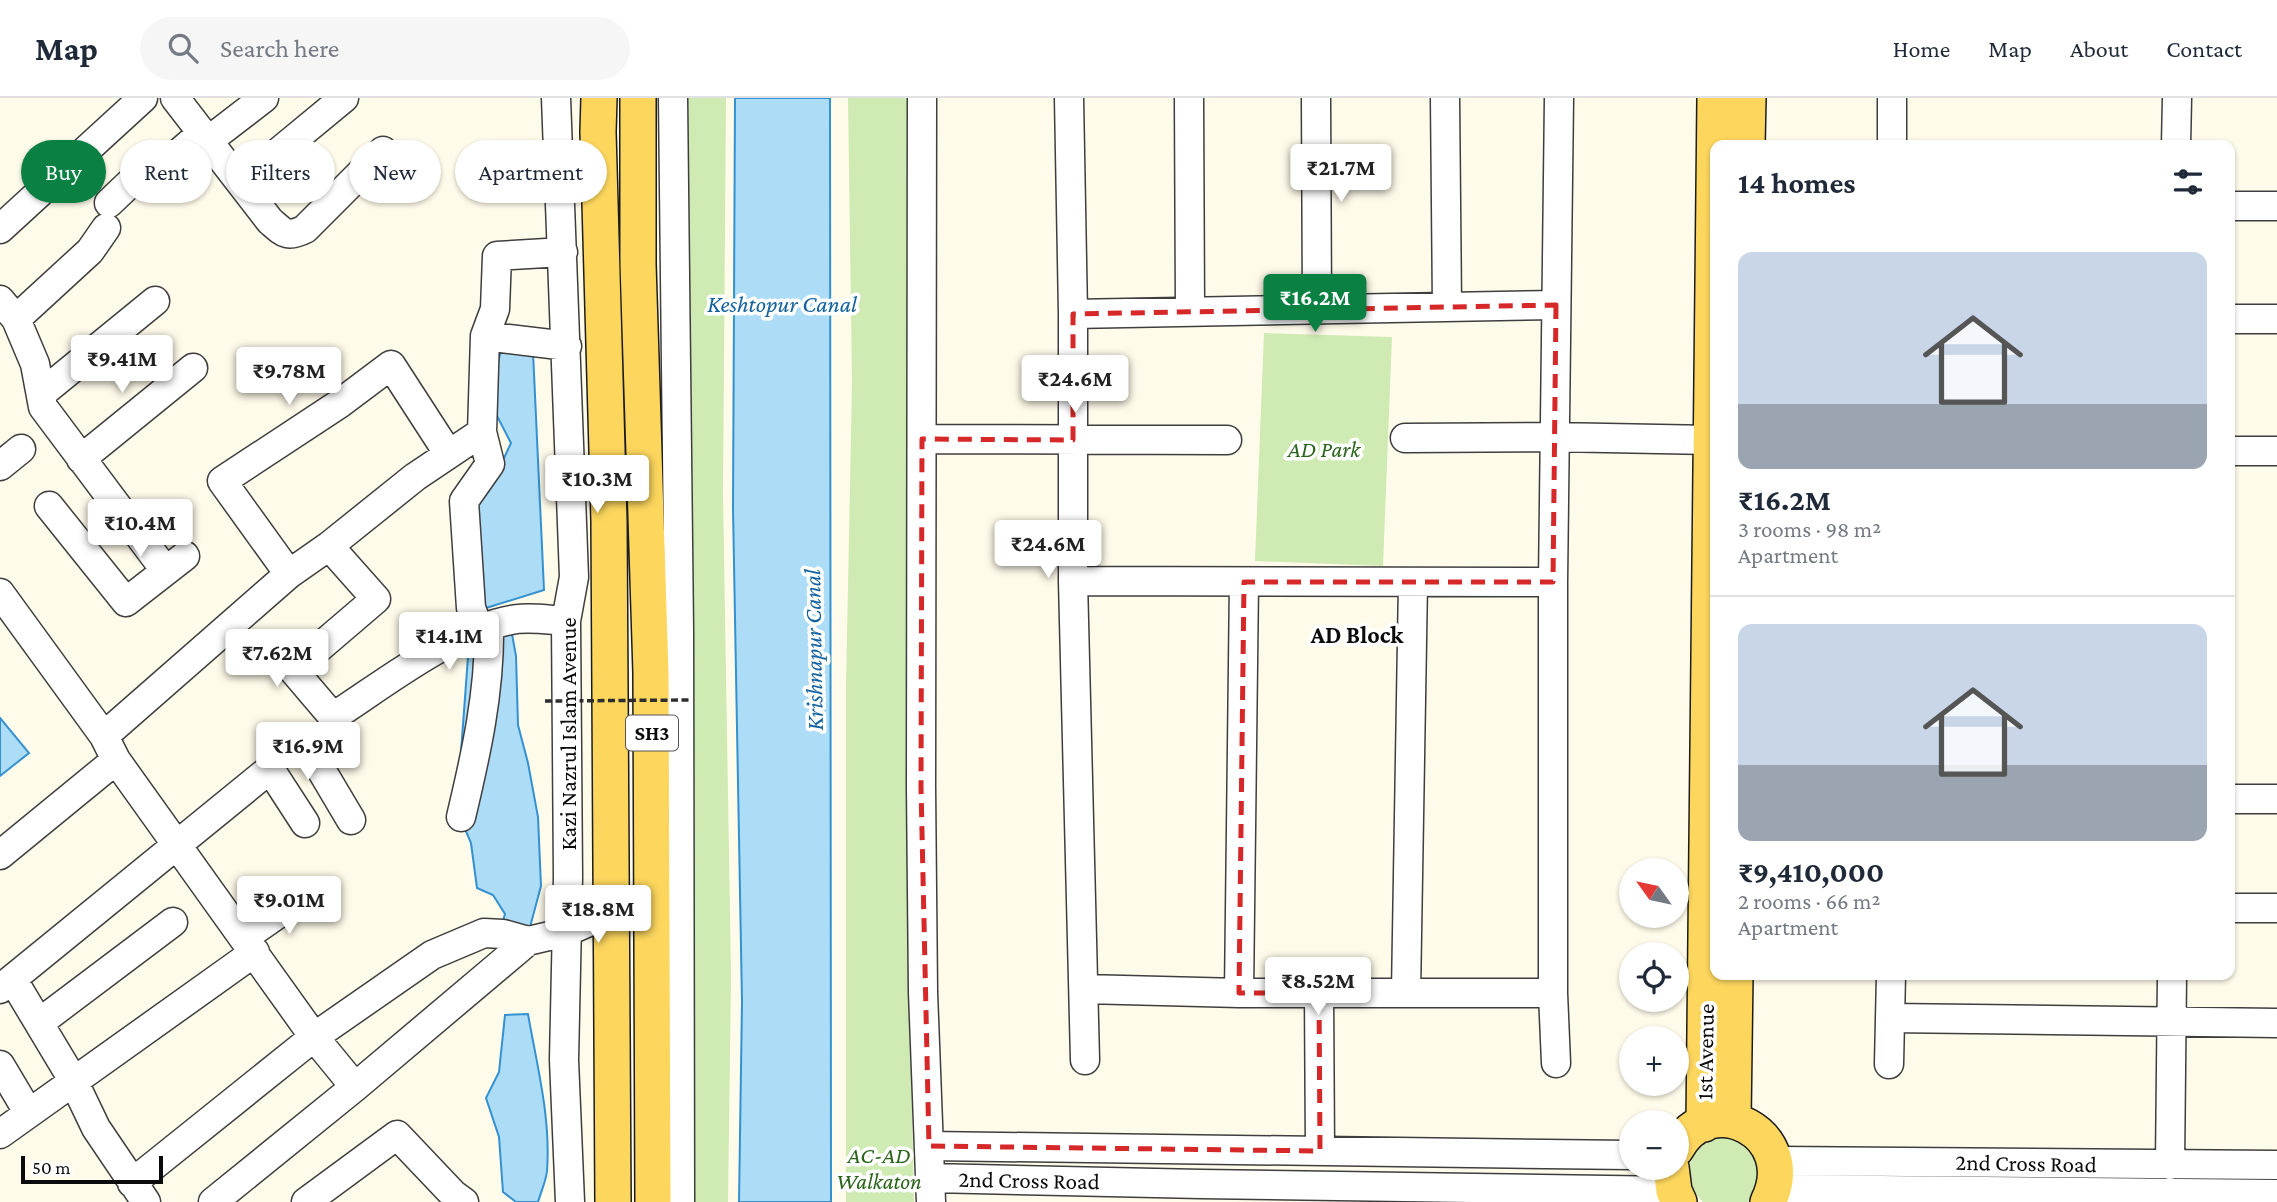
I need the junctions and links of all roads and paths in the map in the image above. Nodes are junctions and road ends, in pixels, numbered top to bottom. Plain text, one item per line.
1 (143, 98) edge
2 (175, 98) edge
3 (264, 98) edge
4 (344, 98) edge
5 (556, 98) edge
6 (599, 98) edge
7 (638, 98) edge
8 (673, 98) edge
9 (922, 98) edge
10 (1069, 98) edge
11 (1189, 98) edge
12 (1317, 98) edge
13 (1445, 98) edge
14 (1559, 98) edge
15 (1715, 98) edge
16 (1748, 98) edge
17 (1892, 98) edge
18 (2177, 98) edge
19 (205, 137) junction
20 (293, 140) edge
21 (1715, 140) edge
22 (1747, 140) edge
23 (1892, 140) edge
24 (2176, 140) edge
25 (226, 164) edge
26 (349, 185) edge
27 (335, 199) edge
28 (256, 203) edge
29 (331, 203) edge
30 (2235, 206) edge
31 (2277, 206) edge
32 (0, 229) edge
33 (564, 251) junction
34 (638, 264) junction
35 (602, 270) junction
36 (155, 301) dead end
37 (1556, 305) junction
38 (1447, 307) junction
39 (1317, 309) junction
40 (8, 310) edge
41 (1189, 312) junction
42 (1073, 313) junction
43 (2235, 319) edge
44 (2277, 319) edge
45 (485, 336) junction
46 (567, 346) junction
47 (193, 368) dead end
48 (41, 394) junction
49 (482, 432) junction
50 (1554, 437) junction
51 (1405, 438) dead end
52 (922, 439) junction
53 (1073, 440) junction
54 (1227, 440) dead end
55 (1710, 440) edge
56 (2235, 451) edge
57 (2277, 451) edge
58 (448, 453) junction
59 (81, 459) junction
60 (49, 506) dead end
61 (329, 547) junction
62 (289, 574) junction
63 (1073, 581) junction
64 (1244, 582) junction
65 (1413, 582) junction
66 (1553, 582) junction
67 (2, 599) edge
68 (566, 621) junction
69 (484, 627) junction
70 (690, 700) dead end
71 (545, 701) dead end
72 (333, 717) junction
73 (110, 748) junction
74 (2235, 799) edge
75 (2277, 799) edge
76 (461, 817) dead end
77 (351, 820) dead end
78 (305, 823) dead end
79 (177, 845) junction
80 (0, 855) edge
81 (305, 895) dead end
82 (2235, 908) edge
83 (2277, 908) edge
84 (611, 912) junction
85 (173, 922) dead end
86 (566, 932) junction
87 (528, 941) junction
88 (250, 944) junction
89 (1717, 980) edge
90 (1734, 980) edge
91 (1891, 980) edge
92 (2172, 980) edge
93 (7, 985) edge
94 (1084, 989) junction
95 (1239, 993) junction
96 (1319, 993) junction
97 (1406, 993) junction
98 (1553, 993) junction
99 (1890, 1018) junction
100 (2172, 1022) junction
101 (39, 1023) junction
102 (2277, 1023) edge
103 (314, 1037) junction
104 (1085, 1060) dead end
105 (1556, 1063) dead end
106 (1889, 1064) dead end
107 (0, 1065) edge
108 (73, 1080) junction
109 (355, 1087) junction
110 (28, 1112) junction
111 (1718, 1122) junction
112 (0, 1134) edge
113 (1689, 1135) edge
114 (929, 1146) junction
115 (1203, 1149) junction
116 (1320, 1151) junction
117 (1409, 1151) junction
118 (1619, 1154) edge
119 (1955, 1162) junction
120 (2170, 1164) junction
121 (2277, 1165) edge
122 (1201, 1184) junction
123 (1773, 1184) edge
124 (1407, 1187) junction
125 (1675, 1187) edge
126 (931, 1190) edge
127 (1955, 1190) junction
128 (139, 1193) edge
129 (1322, 1194) edge
130 (2277, 1194) edge
131 (1893, 1196) edge
132 (453, 1199) edge
133 (213, 1202) edge
134 (306, 1202) edge
135 (570, 1202) edge
136 (613, 1202) edge
137 (653, 1202) edge
138 (680, 1202) edge

1 - 32 street
2 - 19 street
3 - 19 street
4 - 20 street
5 - 33 street, Kazi Nazrul Islam Avenue
6 - 35 main road, Kazi Nazrul Islam Avenue / SH3
7 - 34 main road, SH3
8 - 138 street
9 - 52 street
10 - 42 street
11 - 41 street
12 - 39 street
13 - 38 street
14 - 37 street
15 - 21 main road, 1st Avenue
16 - 22 main road
17 - 23 street
18 - 24 street
19 - 25 street
19 - 40 street
26 - 27 street
28 - 29 street
30 - 31 street
33 - 45 street
33 - 46 street, Kazi Nazrul Islam Avenue
34 - 35 main road
34 - 137 main road, SH3
35 - 84 main road, Kazi Nazrul Islam Avenue / SH3
36 - 48 street
37 - 38 street
37 - 50 street
38 - 39 street
39 - 41 street
40 - 48 street
41 - 42 street
42 - 53 street
43 - 44 street
45 - 46 street
45 - 49 street
46 - 68 street, Kazi Nazrul Islam Avenue
47 - 59 street
48 - 59 street
49 - 58 street
49 - 69 street
50 - 51 street
50 - 55 street
50 - 66 street
52 - 53 street
52 - 114 street
53 - 54 street
53 - 63 street
56 - 57 street
58 - 61 street
58 - 62 street
59 - 60 street
61 - 62 street
61 - 72 street
62 - 73 street
63 - 64 street
63 - 94 street
64 - 65 street
64 - 95 street
65 - 66 street
65 - 97 street
66 - 98 street
67 - 73 street
68 - 69 street
68 - 86 street, Kazi Nazrul Islam Avenue
69 - 72 street
69 - 76 street
70 - 71 path, bridge
72 - 77 street
73 - 79 street
73 - 80 street
74 - 75 street
78 - 79 street
79 - 88 street
79 - 93 street
81 - 88 street
82 - 83 street
84 - 86 street
84 - 136 main road, Kazi Nazrul Islam Avenue / SH3
85 - 101 street
86 - 87 street
86 - 135 street, Kazi Nazrul Islam Avenue
87 - 103 street
87 - 109 street
88 - 103 street
88 - 108 street
89 - 111 main road, 1st Avenue
90 - 111 main road
91 - 99 street
92 - 100 street
93 - 101 street
94 - 95 street
94 - 104 street
95 - 96 street
96 - 97 street
96 - 116 street
97 - 98 street
98 - 105 street
99 - 100 street
99 - 106 street
100 - 102 street
100 - 120 street
101 - 108 street
103 - 109 street
103 - 128 street
107 - 110 street
108 - 110 street
108 - 128 street
109 - 133 street
110 - 112 street
111 - 113 main road
111 - 123 main road
114 - 115 street
114 - 126 street
115 - 116 street
115 - 122 street
116 - 117 street
117 - 118 street
117 - 124 street
119 - 120 street, 2nd Cross Road
119 - 123 street, 2nd Cross Road
119 - 127 street
120 - 121 street, 2nd Cross Road
122 - 126 street, 2nd Cross Road
122 - 129 street, 2nd Cross Road
123 - 131 street
124 - 125 street, 2nd Cross Road
124 - 129 street, 2nd Cross Road
127 - 130 street
127 - 131 street
132 - 134 street

